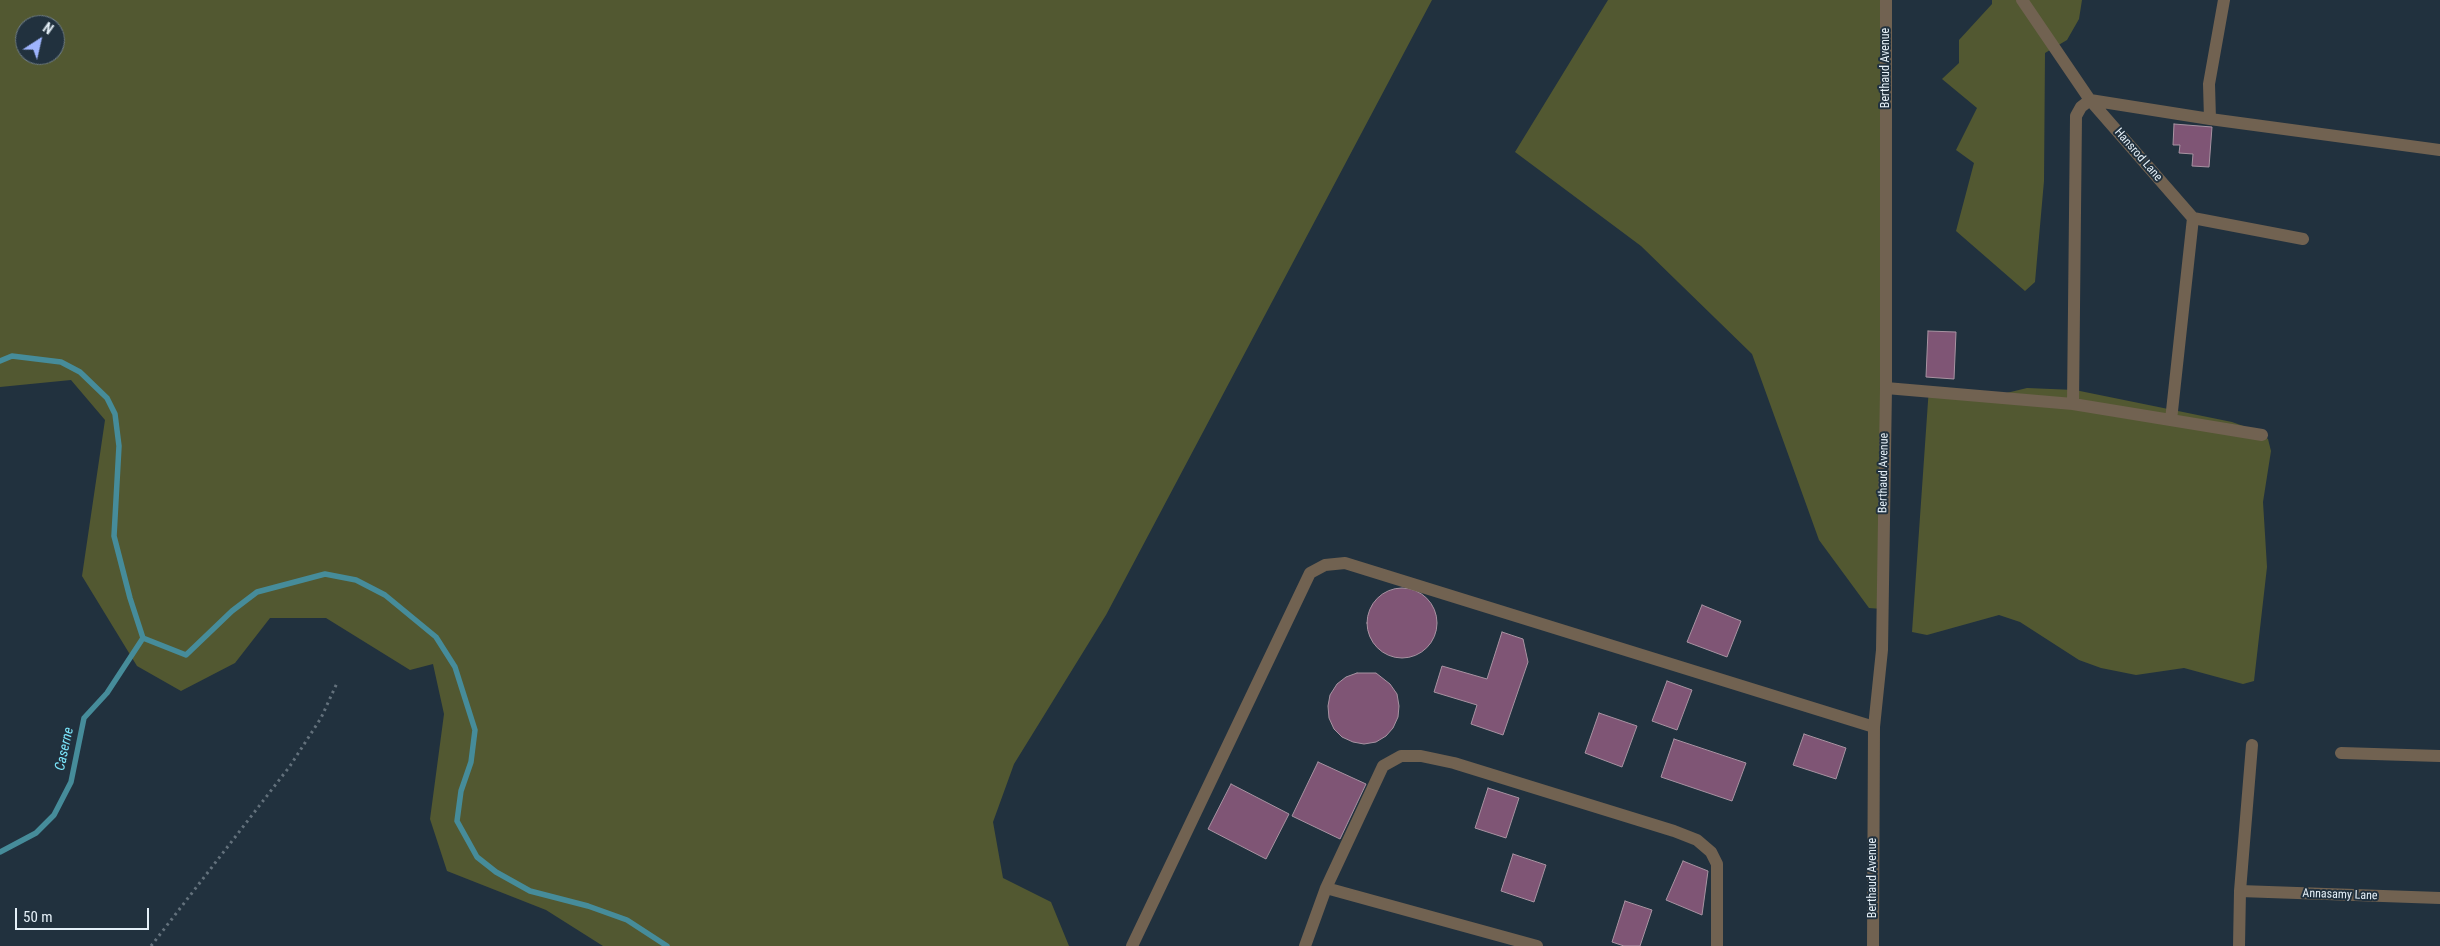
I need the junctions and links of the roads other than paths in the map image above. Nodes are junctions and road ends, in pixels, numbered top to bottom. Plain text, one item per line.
1 (1886, 0) edge
2 (2022, 0) edge
3 (2224, 0) edge
4 (2090, 100) junction
5 (2210, 119) junction
6 (2440, 150) edge
7 (2193, 218) junction
8 (2303, 239) dead end
9 (1886, 388) junction
10 (2073, 404) junction
11 (2171, 420) junction
12 (2262, 435) dead end
13 (1874, 727) junction
14 (2252, 745) dead end
15 (2341, 753) dead end
16 (2440, 756) edge
17 (1326, 888) junction
18 (2240, 891) junction
19 (2440, 898) edge
20 (1132, 946) edge
21 (1305, 946) edge
22 (1537, 946) edge
23 (1717, 946) edge
24 (1873, 946) edge
25 (2239, 946) edge

1 - 9 street, Berthaud Avenue
2 - 4 street, Hansrod Lane
3 - 5 street
4 - 5 street
4 - 7 street, Hansrod Lane
4 - 10 street
5 - 6 street
7 - 8 street
7 - 11 street
9 - 10 street
9 - 13 street, Berthaud Avenue
10 - 11 street
11 - 12 street
13 - 20 street
13 - 24 street, Berthaud Avenue
14 - 18 street
15 - 16 street
17 - 21 street
17 - 22 street
17 - 23 street
18 - 19 street, Annasamy Lane
18 - 25 street

